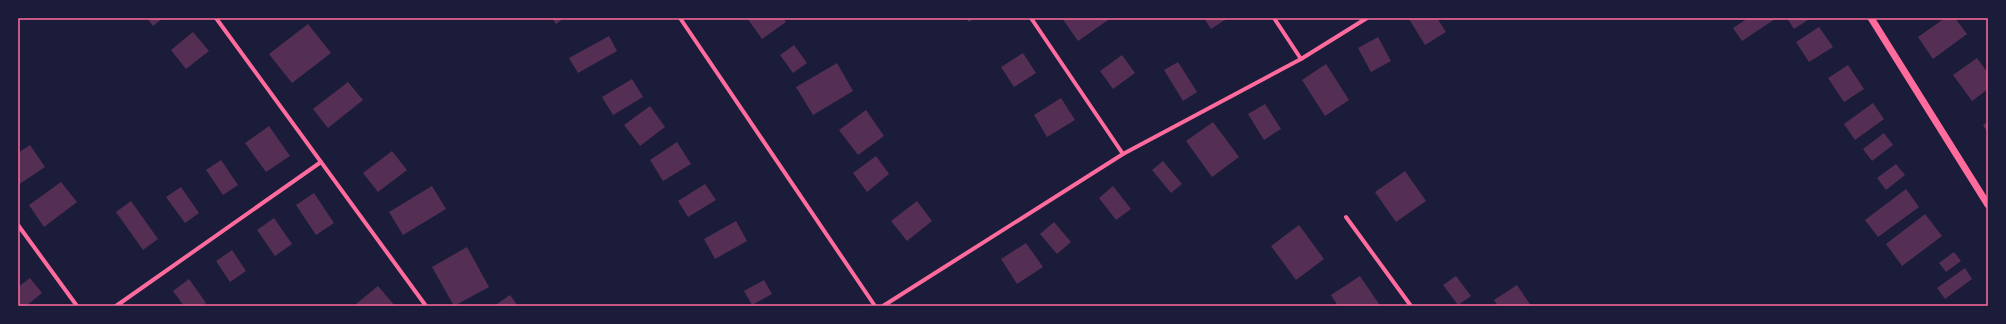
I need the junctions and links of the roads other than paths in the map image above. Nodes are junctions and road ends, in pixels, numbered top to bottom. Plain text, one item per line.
1 (216, 18) edge
2 (680, 18) edge
3 (1031, 18) edge
4 (1274, 18) edge
5 (1366, 18) edge
6 (1871, 18) edge
7 (1301, 59) junction
8 (1123, 154) junction
9 (321, 162) junction
10 (1988, 204) edge
11 (1346, 217) dead end
12 (18, 225) edge
13 (78, 306) edge
14 (116, 306) edge
15 (426, 306) edge
16 (875, 306) edge
17 (883, 306) edge
18 (1411, 306) edge

1 - 9 street
2 - 16 street
3 - 8 street
4 - 7 street
5 - 7 street
6 - 10 street
7 - 8 street
8 - 17 street
9 - 14 street
9 - 15 street
11 - 18 street
12 - 13 street

